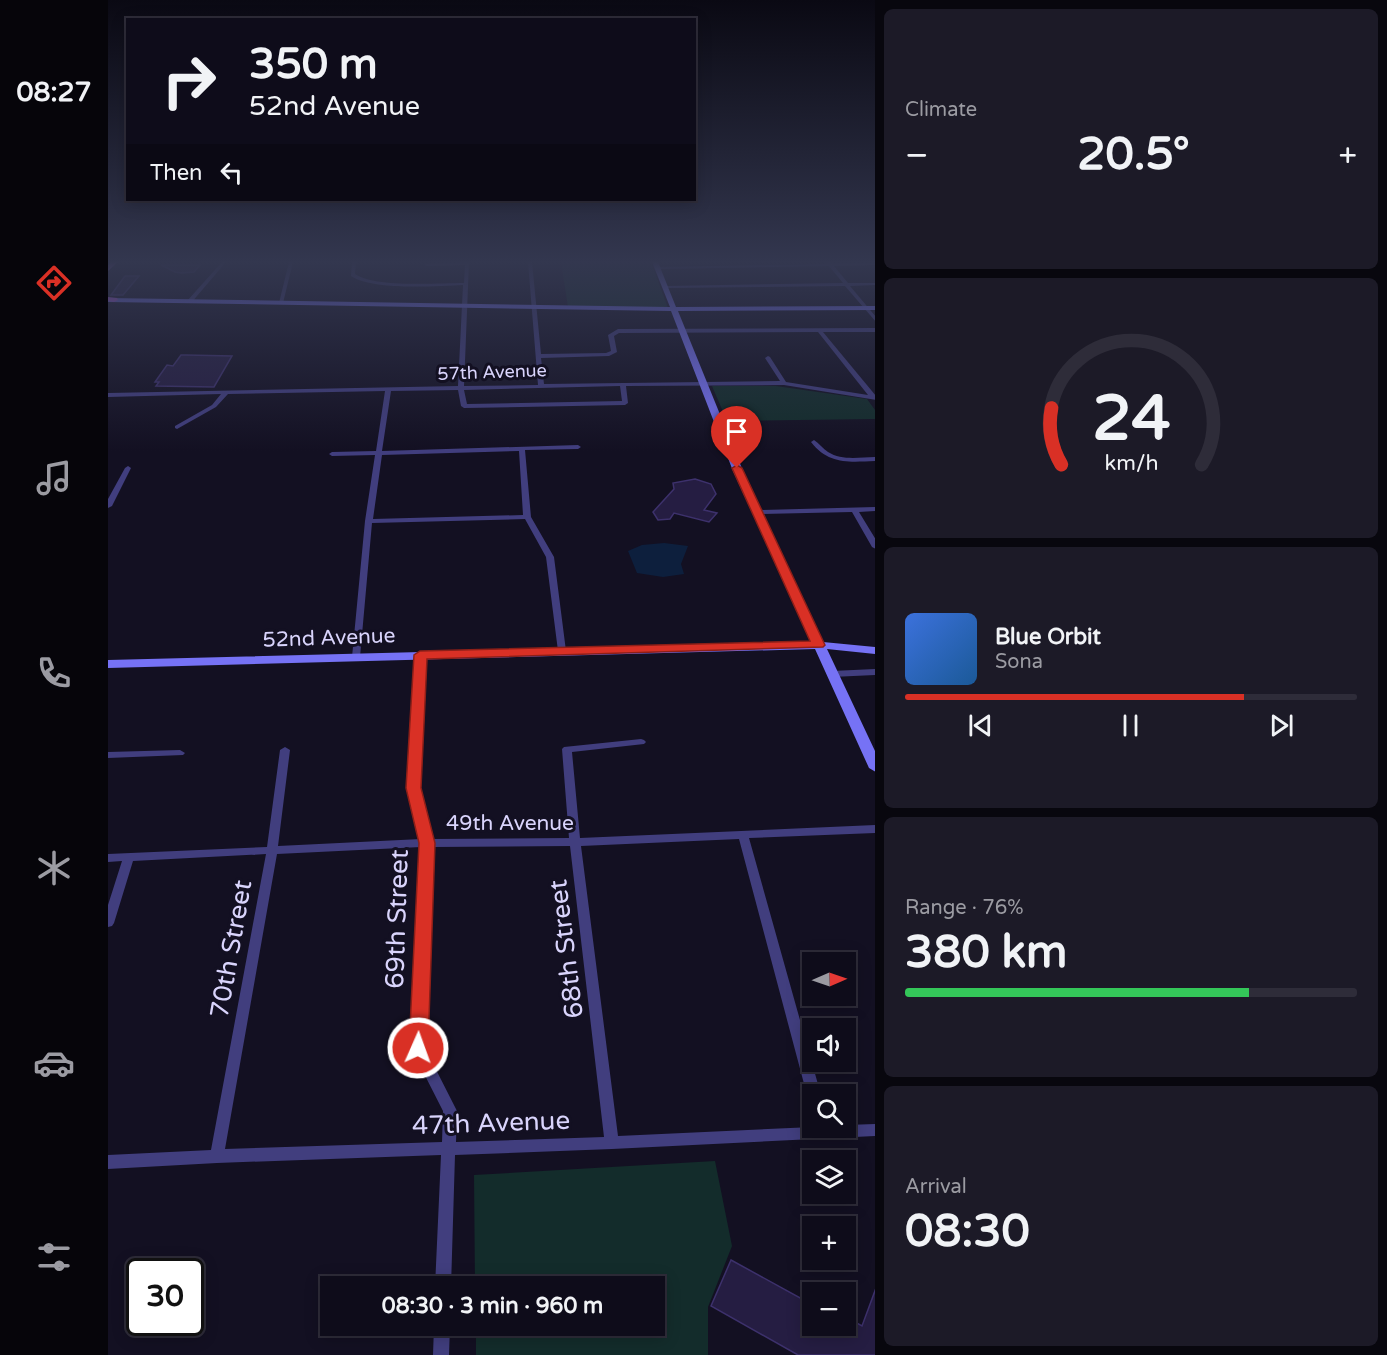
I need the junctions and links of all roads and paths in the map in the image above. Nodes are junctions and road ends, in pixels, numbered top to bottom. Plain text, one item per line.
1 (465, 325) edge
2 (535, 325) edge
3 (680, 325) edge
4 (875, 330) edge
5 (682, 332) junction
6 (820, 332) junction
7 (538, 356) junction
8 (768, 358) dead end
9 (702, 383) junction
10 (784, 383) junction
11 (541, 385) junction
12 (623, 385) junction
13 (461, 387) junction
14 (388, 390) junction
15 (226, 393) junction
16 (108, 395) edge
17 (875, 398) edge
18 (177, 427) dead end
19 (814, 442) dead end
20 (578, 447) dead end
21 (522, 449) junction
22 (378, 452) junction
23 (332, 454) dead end
24 (875, 459) edge
25 (128, 468) dead end
26 (108, 506) edge
27 (854, 509) junction
28 (875, 509) edge
29 (758, 512) junction
30 (527, 517) junction
31 (369, 521) junction
32 (875, 545) edge
33 (818, 645) junction
34 (562, 651) junction
35 (875, 651) edge
36 (420, 655) junction
37 (356, 657) junction
38 (108, 664) edge
39 (875, 672) edge
40 (832, 674) junction
41 (641, 742) dead end
42 (285, 750) dead end
43 (180, 753) dead end
44 (108, 755) edge
45 (874, 761) edge
46 (875, 829) edge
47 (743, 835) junction
48 (575, 842) junction
49 (427, 843) junction
50 (272, 851) junction
51 (129, 857) junction
52 (108, 858) edge
53 (108, 923) edge
54 (811, 1084) edge
55 (856, 1130) edge
56 (875, 1130) edge
57 (802, 1131) edge
58 (612, 1143) junction
59 (448, 1149) junction
60 (217, 1155) junction
61 (108, 1162) edge
62 (443, 1276) edge
63 (442, 1336) edge
64 (441, 1355) edge

1 - 13 street
2 - 7 street
3 - 5 street
4 - 6 street
5 - 6 street
5 - 7 street
5 - 9 street
6 - 17 street
7 - 11 street
8 - 10 street
9 - 10 street, 57th Avenue
9 - 12 street, 57th Avenue
9 - 29 street
10 - 17 street, 57th Avenue
11 - 12 street, 57th Avenue
11 - 13 street, 57th Avenue
12 - 13 street
13 - 14 street, 57th Avenue
14 - 15 street, 57th Avenue
14 - 22 street
15 - 16 street, 57th Avenue
15 - 18 street
19 - 24 street
20 - 21 street
21 - 22 street
21 - 30 street
22 - 23 street
22 - 31 street
25 - 26 street
27 - 28 street
27 - 29 street
27 - 32 street
29 - 33 street
30 - 31 street
30 - 34 street
31 - 37 street
33 - 34 street, 52nd Avenue
33 - 35 street, 52nd Avenue
33 - 40 street
34 - 36 street, 52nd Avenue
36 - 37 street, 52nd Avenue
36 - 49 street, 69th Street
37 - 38 street, 52nd Avenue
39 - 40 street
40 - 45 street
41 - 48 street, 68th Street
42 - 50 street, 70th Street
43 - 44 street
46 - 47 street, 49th Avenue
47 - 48 street, 49th Avenue
47 - 54 street
48 - 49 street, 49th Avenue
48 - 58 street, 68th Street
49 - 50 street, 49th Avenue
49 - 59 street, 69th Street
50 - 51 street, 49th Avenue
50 - 60 street, 70th Street
51 - 52 street, 49th Avenue
51 - 53 street
55 - 56 street, 47th Avenue
57 - 58 street, 47th Avenue
58 - 59 street, 47th Avenue
59 - 60 street, 47th Avenue
59 - 62 street, 69th Street
60 - 61 street, 47th Avenue
63 - 64 street

